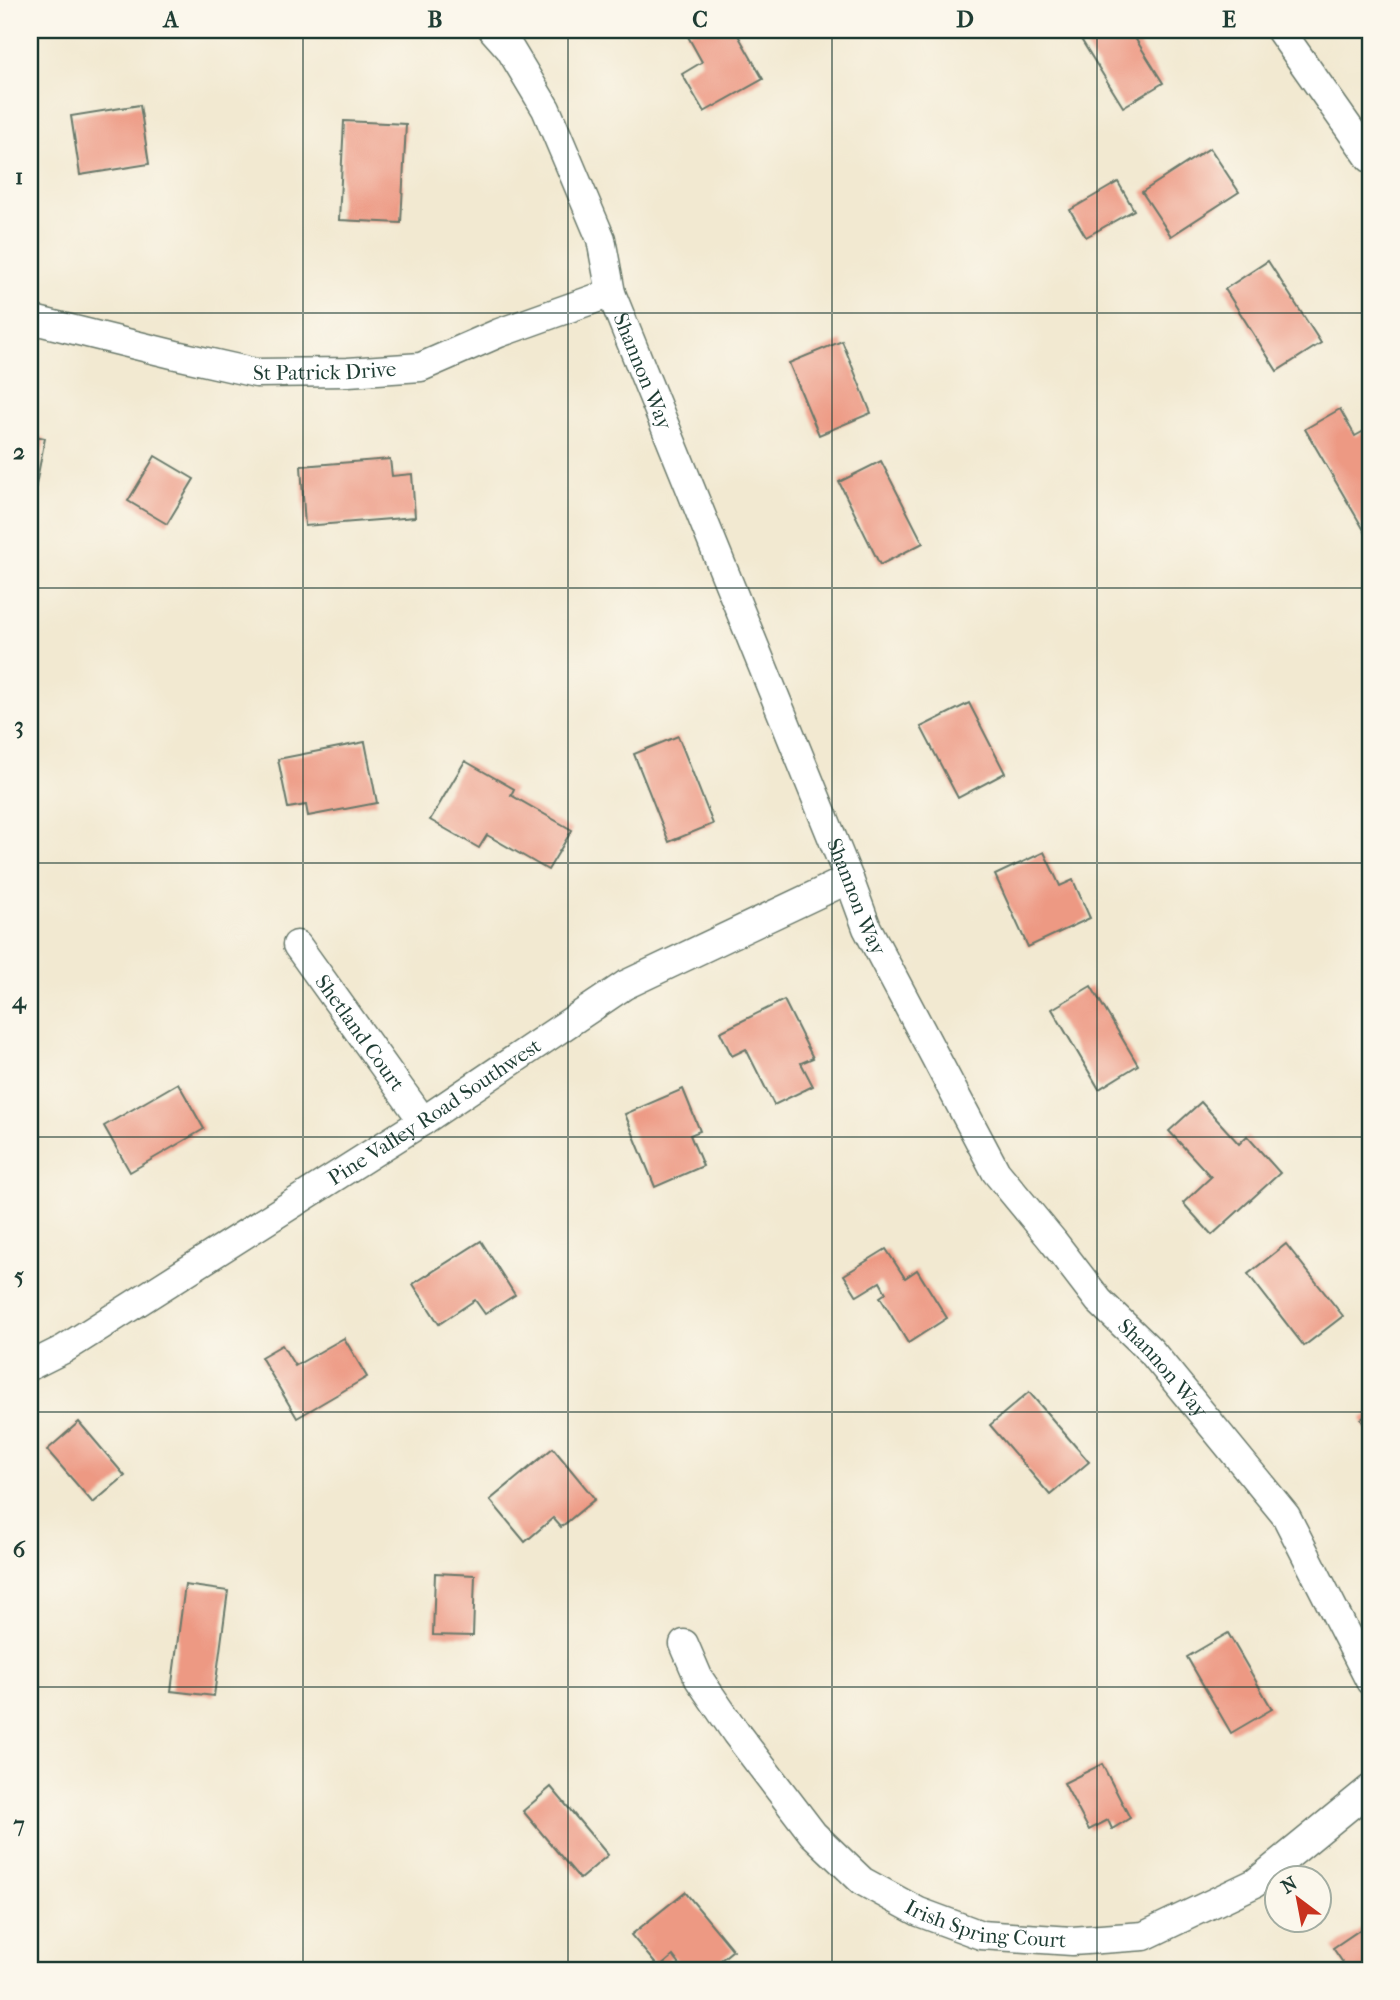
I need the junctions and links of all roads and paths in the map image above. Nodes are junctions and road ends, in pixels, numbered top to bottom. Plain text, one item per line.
1 (493, 30) edge
2 (1280, 30) edge
3 (1370, 158) edge
4 (611, 293) junction
5 (30, 318) edge
6 (849, 879) junction
7 (297, 945) dead end
8 (423, 1121) junction
9 (30, 1366) edge
10 (684, 1644) dead end
11 (1370, 1681) edge
12 (1370, 1789) edge

1 - 4 street, Shannon Way
2 - 3 street
4 - 5 street, St Patrick Drive
4 - 6 street, Shannon Way
6 - 8 street, Pine Valley Road Southwest
6 - 11 street, Shannon Way
7 - 8 street, Shetland Court
8 - 9 street, Pine Valley Road Southwest
10 - 12 street, Irish Spring Court

